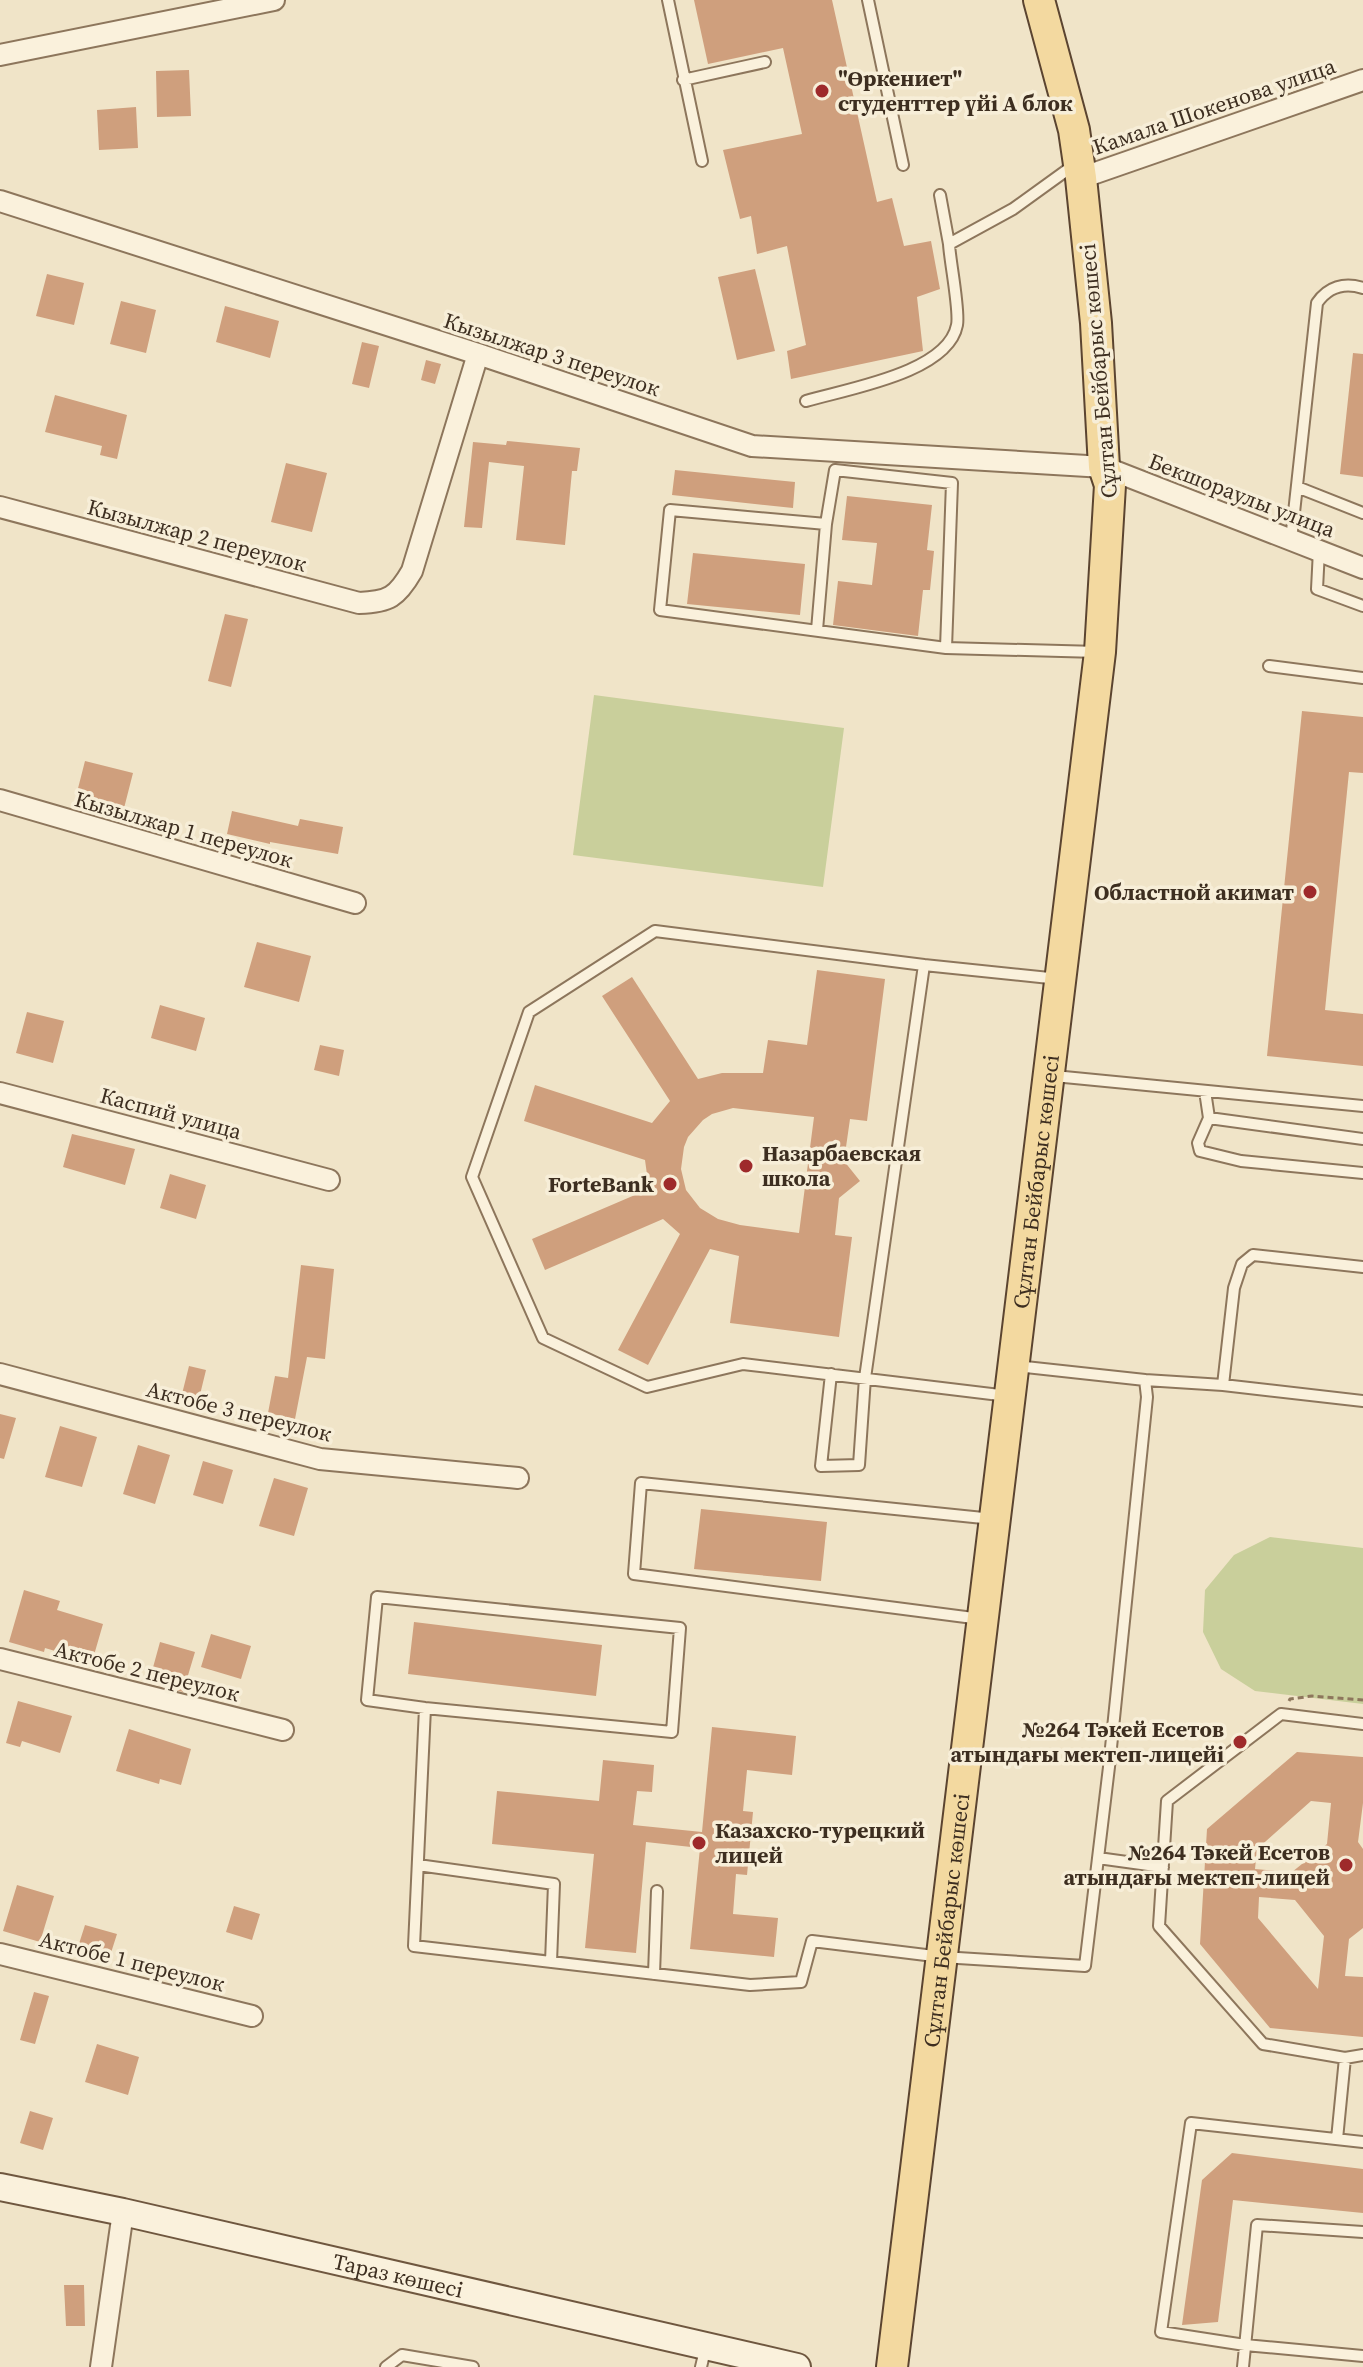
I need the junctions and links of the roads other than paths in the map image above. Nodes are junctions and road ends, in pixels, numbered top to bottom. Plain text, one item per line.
1 (274, 0) edge
2 (668, 0) edge
3 (868, 0) edge
4 (1039, 0) edge
5 (0, 55) edge
6 (765, 62) dead end
7 (683, 80) junction
8 (1363, 80) edge
9 (702, 161) dead end
10 (903, 165) dead end
11 (1080, 170) junction
12 (940, 195) dead end
13 (0, 201) edge
14 (949, 244) junction
15 (1363, 288) edge
16 (478, 354) junction
17 (806, 401) dead end
18 (1104, 467) junction
19 (1297, 487) junction
20 (0, 507) edge
21 (1363, 513) edge
22 (826, 524) junction
23 (1291, 540) junction
24 (1319, 550) junction
25 (1363, 568) edge
26 (1363, 606) edge
27 (817, 630) junction
28 (946, 648) junction
29 (1100, 652) junction
30 (1269, 666) dead end
31 (1363, 678) edge
32 (0, 800) edge
33 (355, 903) dead end
34 (924, 965) junction
35 (1061, 979) junction
36 (1048, 1075) junction
37 (1205, 1091) junction
38 (0, 1093) edge
39 (1363, 1106) edge
40 (1209, 1118) junction
41 (1363, 1139) edge
42 (1363, 1173) edge
43 (329, 1180) dead end
44 (1363, 1267) edge
45 (1014, 1366) junction
46 (0, 1374) edge
47 (831, 1374) junction
48 (865, 1378) junction
49 (1145, 1380) junction
50 (1223, 1385) junction
51 (1010, 1396) junction
52 (1363, 1401) edge
53 (518, 1478) dead end
54 (995, 1520) junction
55 (983, 1619) junction
56 (0, 1659) edge
57 (425, 1708) junction
58 (1363, 1724) edge
59 (283, 1730) dead end
60 (1098, 1858) junction
61 (418, 1865) junction
62 (1163, 1867) junction
63 (657, 1891) dead end
64 (0, 1954) edge
65 (942, 1957) junction
66 (551, 1962) junction
67 (654, 1974) junction
68 (252, 2016) dead end
69 (1363, 2055) edge
70 (1345, 2058) junction
71 (1337, 2139) junction
72 (1363, 2142) edge
73 (0, 2187) edge
74 (123, 2212) junction
75 (1363, 2232) edge
76 (1245, 2345) junction
77 (704, 2356) edge
78 (1363, 2356) edge
79 (101, 2367) edge
80 (386, 2367) edge
81 (473, 2367) edge
82 (794, 2367) edge
83 (892, 2367) edge
84 (1243, 2367) edge

1 - 5 street
2 - 7 lane
3 - 10 lane
4 - 11 main road, Сұлтан Бейбарыс көшесі
6 - 7 lane
7 - 9 lane
8 - 11 street, Камала Шокенова улица
11 - 14 lane
11 - 18 main road, Сұлтан Бейбарыс көшесі
12 - 14 lane
13 - 16 street, Кызылжар 3 переулок
14 - 17 lane
15 - 19 lane
16 - 18 street, Кызылжар 3 переулок
16 - 20 street, Кызылжар 2 переулок
18 - 23 street, Бекшораулы улица
18 - 29 main road, Сұлтан Бейбарыс көшесі
19 - 21 lane
19 - 23 lane
22 - 27 lane
22 - 27 lane
22 - 28 lane
23 - 24 street, Бекшораулы улица
24 - 25 street, Бекшораулы улица
24 - 26 lane
27 - 28 lane
28 - 29 lane
29 - 35 main road, Сұлтан Бейбарыс көшесі
30 - 31 lane
32 - 33 street, Кызылжар 1 переулок
34 - 35 lane
34 - 47 lane
34 - 48 lane
35 - 36 main road, Сұлтан Бейбарыс көшесі
36 - 37 lane
36 - 45 main road, Сұлтан Бейбарыс көшесі
37 - 39 lane
37 - 40 lane
38 - 43 street, Каспий улица
40 - 41 lane
40 - 42 lane
44 - 50 lane
45 - 49 lane
45 - 51 main road, Сұлтан Бейбарыс көшесі
46 - 53 street, Актобе 3 переулок
47 - 48 lane
47 - 48 lane
48 - 51 lane
49 - 50 lane
49 - 60 lane
50 - 52 lane
51 - 54 main road, Сұлтан Бейбарыс көшесі
54 - 55 main road, Сұлтан Бейбарыс көшесі
54 - 55 lane
55 - 65 main road, Сұлтан Бейбарыс көшесі
56 - 59 street, Актобе 2 переулок
57 - 57 lane
57 - 61 lane
58 - 62 lane
60 - 62 lane
60 - 65 lane
61 - 66 lane
61 - 66 lane
62 - 70 lane
63 - 67 lane
64 - 68 street, Актобе 1 переулок
65 - 67 lane
65 - 83 main road, Сұлтан Бейбарыс көшесі
66 - 67 lane
69 - 70 lane
70 - 71 lane
71 - 72 lane
71 - 76 lane
73 - 74 street, Тараз көшесі
74 - 77 street, Тараз көшесі
74 - 79 street
75 - 76 lane
76 - 78 lane
76 - 84 lane
77 - 82 street, Тараз көшесі
80 - 81 lane

